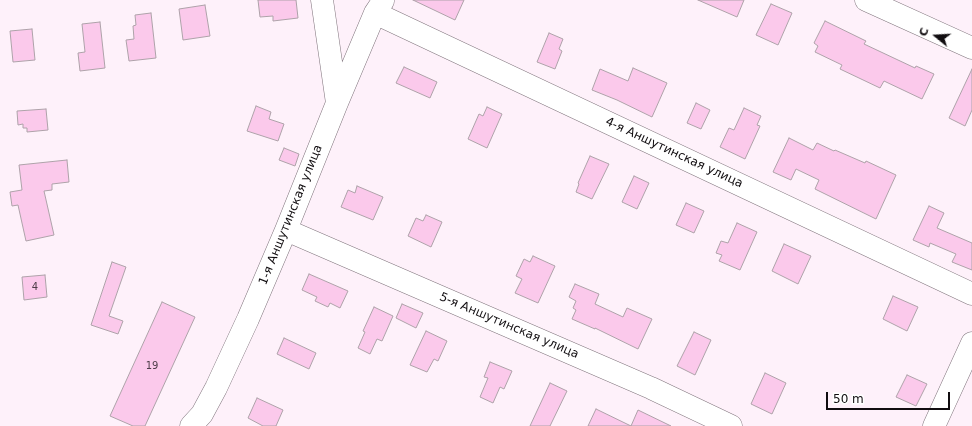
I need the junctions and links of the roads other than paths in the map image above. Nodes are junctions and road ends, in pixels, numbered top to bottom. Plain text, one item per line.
1 (322, 0) edge
2 (866, 0) edge
3 (380, 6) edge
4 (972, 48) edge
5 (337, 103) junction
6 (286, 230) junction
7 (972, 294) edge
8 (972, 343) edge
9 (191, 426) edge
10 (731, 426) edge
11 (934, 426) edge

1 - 5 street
2 - 4 street
3 - 5 street, 1-я Аншутинская улица
3 - 7 street, 4-я Аншутинская улица
5 - 6 street, 1-я Аншутинская улица
6 - 9 street, 1-я Аншутинская улица
6 - 10 street, 5-я Аншутинская улица
8 - 11 street

